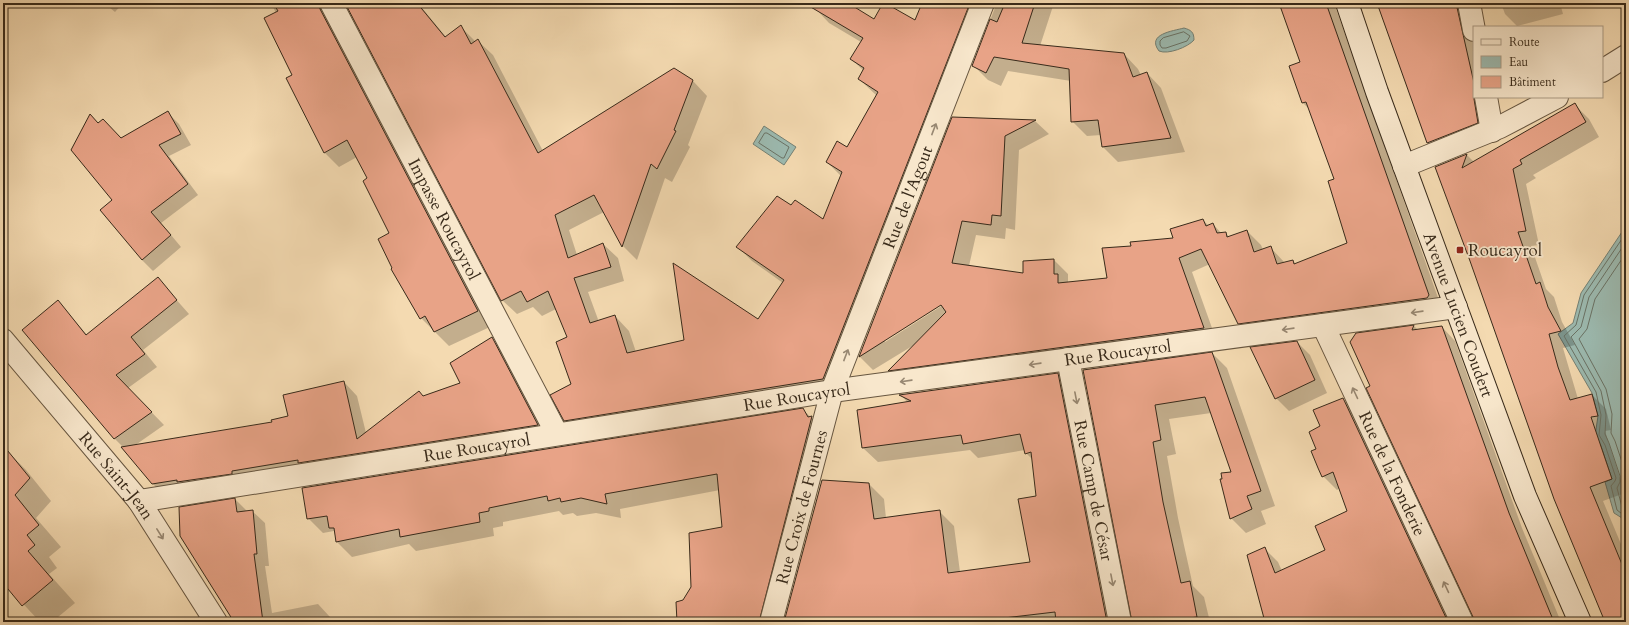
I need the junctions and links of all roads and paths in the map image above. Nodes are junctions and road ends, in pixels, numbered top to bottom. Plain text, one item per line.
1 (331, 3) edge
2 (983, 3) edge
3 (1347, 3) edge
4 (1469, 3) edge
5 (1473, 26) edge
6 (1626, 56) edge
7 (1603, 70) edge
8 (1486, 98) edge
9 (1555, 98) edge
10 (1492, 131) junction
11 (1404, 166) junction
12 (1456, 307) junction
13 (1323, 325) junction
14 (3, 340) edge
15 (1068, 359) junction
16 (832, 391) junction
17 (557, 434) junction
18 (139, 501) junction
19 (216, 622) edge
20 (771, 622) edge
21 (1120, 622) edge
22 (1462, 622) edge
23 (1580, 622) edge

1 - 17 street, Impasse Roucayrol
16 -> 2 street, Rue de l'Agout
3 - 11 street, Avenue Lucien Coudert
4 - 5 street
6 - 7 street
8 - 10 street
9 - 10 street
10 - 11 street
11 - 12 street, Avenue Lucien Coudert
12 -> 13 street, Rue Roucayrol
12 - 23 street, Avenue Lucien Coudert
13 -> 15 street, Rue Roucayrol
22 -> 13 street, Rue de la Fonderie
14 - 18 street, Rue Saint-Jean
15 -> 16 street, Rue Roucayrol
15 -> 21 street, Rue Camp de César
16 - 17 street, Rue Roucayrol
16 - 20 street, Rue Croix de Fournes
17 - 18 street, Rue Roucayrol
18 -> 19 street, Rue Saint-Jean

